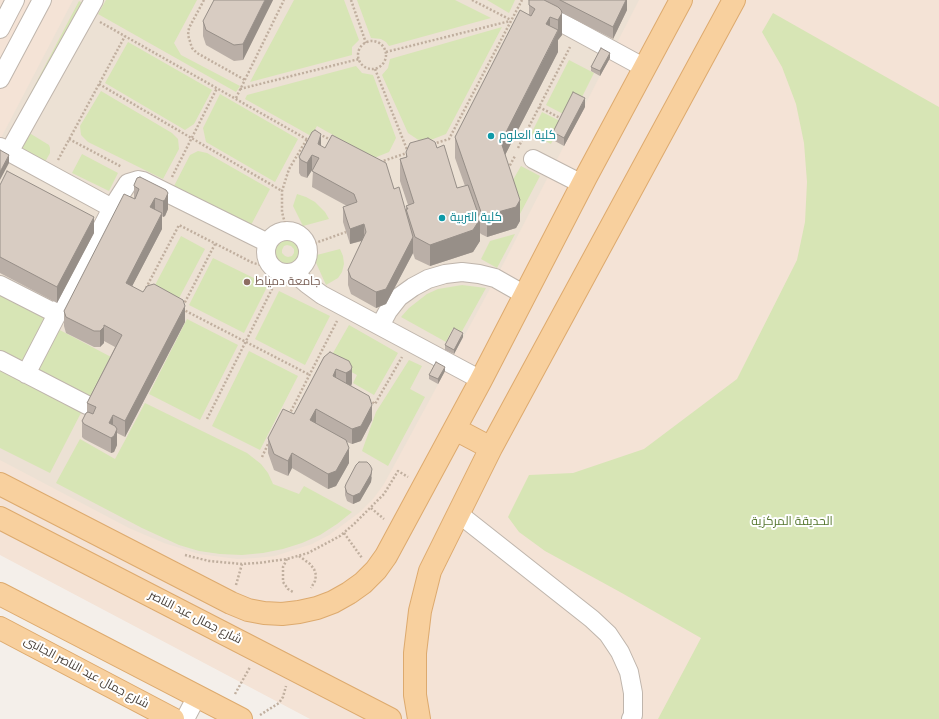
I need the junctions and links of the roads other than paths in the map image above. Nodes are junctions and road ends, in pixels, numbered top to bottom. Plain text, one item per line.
1 (15, 0) edge
2 (42, 0) edge
3 (681, 0) edge
4 (734, 0) edge
5 (526, 3) edge
6 (90, 7) edge
7 (0, 29) edge
8 (645, 68) junction
9 (0, 79) edge
10 (4, 150) edge
11 (533, 158) dead end
12 (582, 184) junction
13 (112, 208) junction
14 (268, 243) junction
15 (282, 270) junction
16 (0, 285) edge
17 (525, 295) junction
18 (57, 314) junction
19 (380, 326) junction
20 (0, 360) edge
21 (26, 374) junction
22 (481, 380) junction
23 (87, 405) edge
24 (455, 429) junction
25 (491, 448) junction
26 (0, 484) edge
27 (459, 514) junction
28 (0, 518) edge
29 (0, 594) edge
30 (0, 628) edge
31 (197, 696) junction
32 (242, 715) edge
33 (173, 719) edge
34 (185, 719) edge
35 (390, 719) edge
36 (419, 719) edge
37 (631, 719) edge

1 - 7 street
2 - 9 street
3 - 8 main road
4 - 25 main road
5 - 8 street
6 - 10 street
8 - 12 main road
10 - 13 street
11 - 12 street
12 - 17 main road
13 - 14 street
13 - 18 street
14 - 15 street
14 - 15 street
15 - 19 street
16 - 18 street
17 - 19 street
17 - 22 main road
18 - 21 street
19 - 22 street
20 - 21 street
21 - 23 street
22 - 24 main road
24 - 25 main road
24 - 26 main road
25 - 27 main road
27 - 36 main road
27 - 37 street
28 - 35 main road, شارع جمال عبد الناصر
29 - 31 main road
30 - 33 main road, شارع جمال عبد الناصر الجانبى
31 - 32 main road
31 - 34 street

